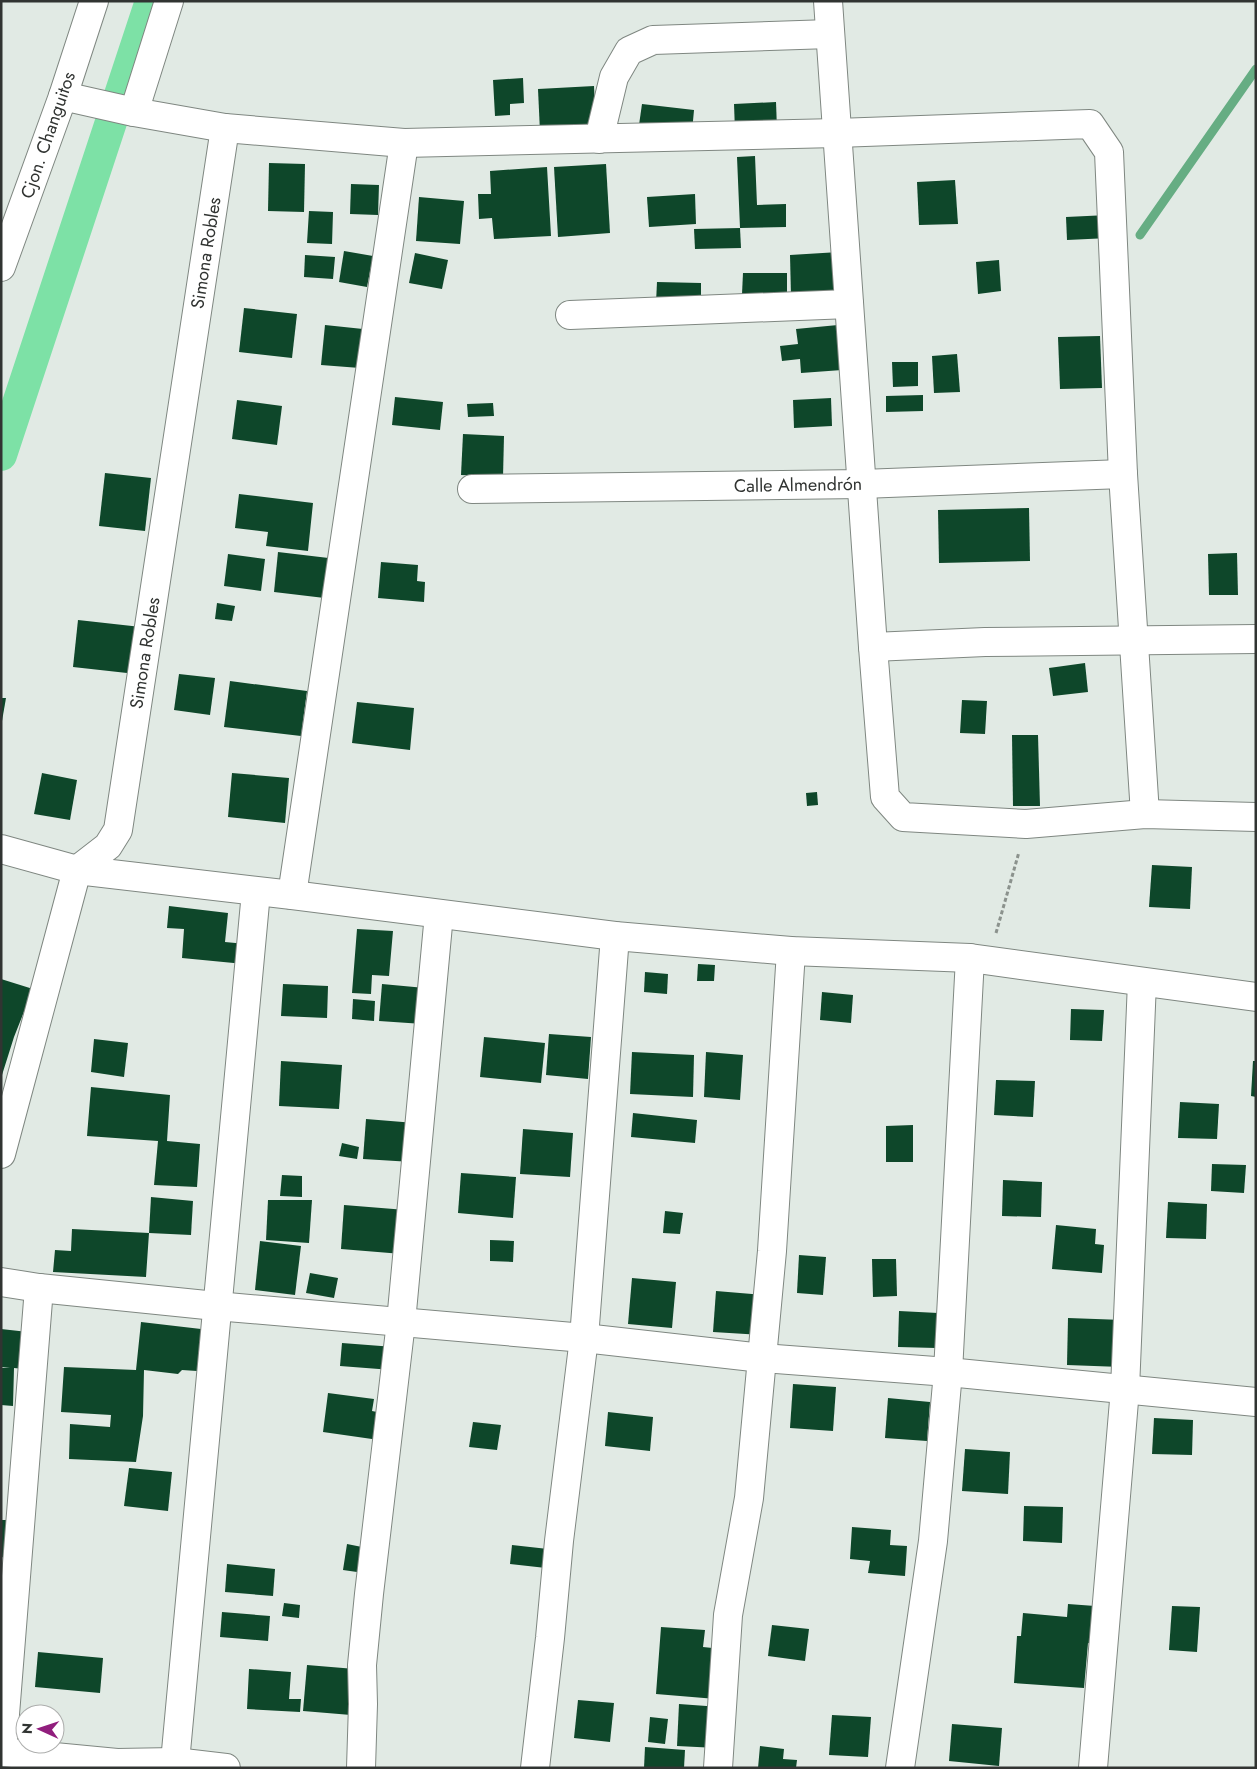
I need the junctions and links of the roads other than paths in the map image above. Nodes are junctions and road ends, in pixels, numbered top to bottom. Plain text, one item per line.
1 (94, 1) edge
2 (170, 1) edge
3 (828, 1) edge
4 (830, 34) junction
5 (74, 99) junction
6 (127, 110) junction
7 (225, 128) junction
8 (837, 133) junction
9 (599, 139) junction
10 (404, 143) junction
11 (1, 267) edge
12 (849, 304) junction
13 (570, 315) dead end
14 (1123, 474) junction
15 (862, 484) junction
16 (472, 489) dead end
17 (1256, 639) edge
18 (1134, 641) junction
19 (873, 647) junction
20 (1145, 814) junction
21 (1256, 817) edge
22 (1, 849) edge
23 (76, 870) junction
24 (256, 892) junction
25 (292, 895) junction
26 (440, 914) junction
27 (615, 936) junction
28 (791, 951) junction
29 (970, 958) junction
30 (1142, 982) junction
31 (1256, 998) edge
32 (1, 1154) edge
33 (1, 1282) edge
34 (39, 1288) junction
35 (216, 1306) junction
36 (401, 1322) junction
37 (584, 1338) junction
38 (762, 1358) junction
39 (948, 1372) junction
40 (1125, 1389) junction
41 (1256, 1402) edge
42 (174, 1762) junction
43 (226, 1768) edge
44 (362, 1768) edge
45 (535, 1768) edge
46 (718, 1768) edge
47 (900, 1768) edge
48 (1094, 1768) edge

1 - 5 street, Cjon. Changuitos
2 - 6 street
3 - 4 street
4 - 8 street
4 - 9 street
5 - 6 street
5 - 11 street, Cjon. Changuitos
6 - 7 street
7 - 10 street
7 - 23 street, Simona Robles
8 - 9 street
8 - 12 street
8 - 14 street
9 - 10 street
10 - 25 street
12 - 13 street
12 - 15 street
14 - 15 street, Calle Almendrón
14 - 18 street
15 - 16 street, Calle Almendrón
15 - 19 street
17 - 18 street
18 - 19 street
18 - 20 street
19 - 20 street
20 - 21 street
22 - 23 street
23 - 24 street
23 - 32 street
24 - 25 street
24 - 35 street
25 - 26 street
26 - 27 street
26 - 36 street
27 - 28 street
27 - 37 street
28 - 29 street
28 - 38 street
29 - 30 street
29 - 39 street
30 - 31 street
30 - 40 street
33 - 34 street
34 - 35 street
34 - 42 street
35 - 36 street
35 - 42 street
36 - 37 street
36 - 44 street
37 - 38 street
37 - 45 street
38 - 39 street
38 - 46 street
39 - 40 street
39 - 47 street
40 - 41 street
40 - 48 street
42 - 43 street

